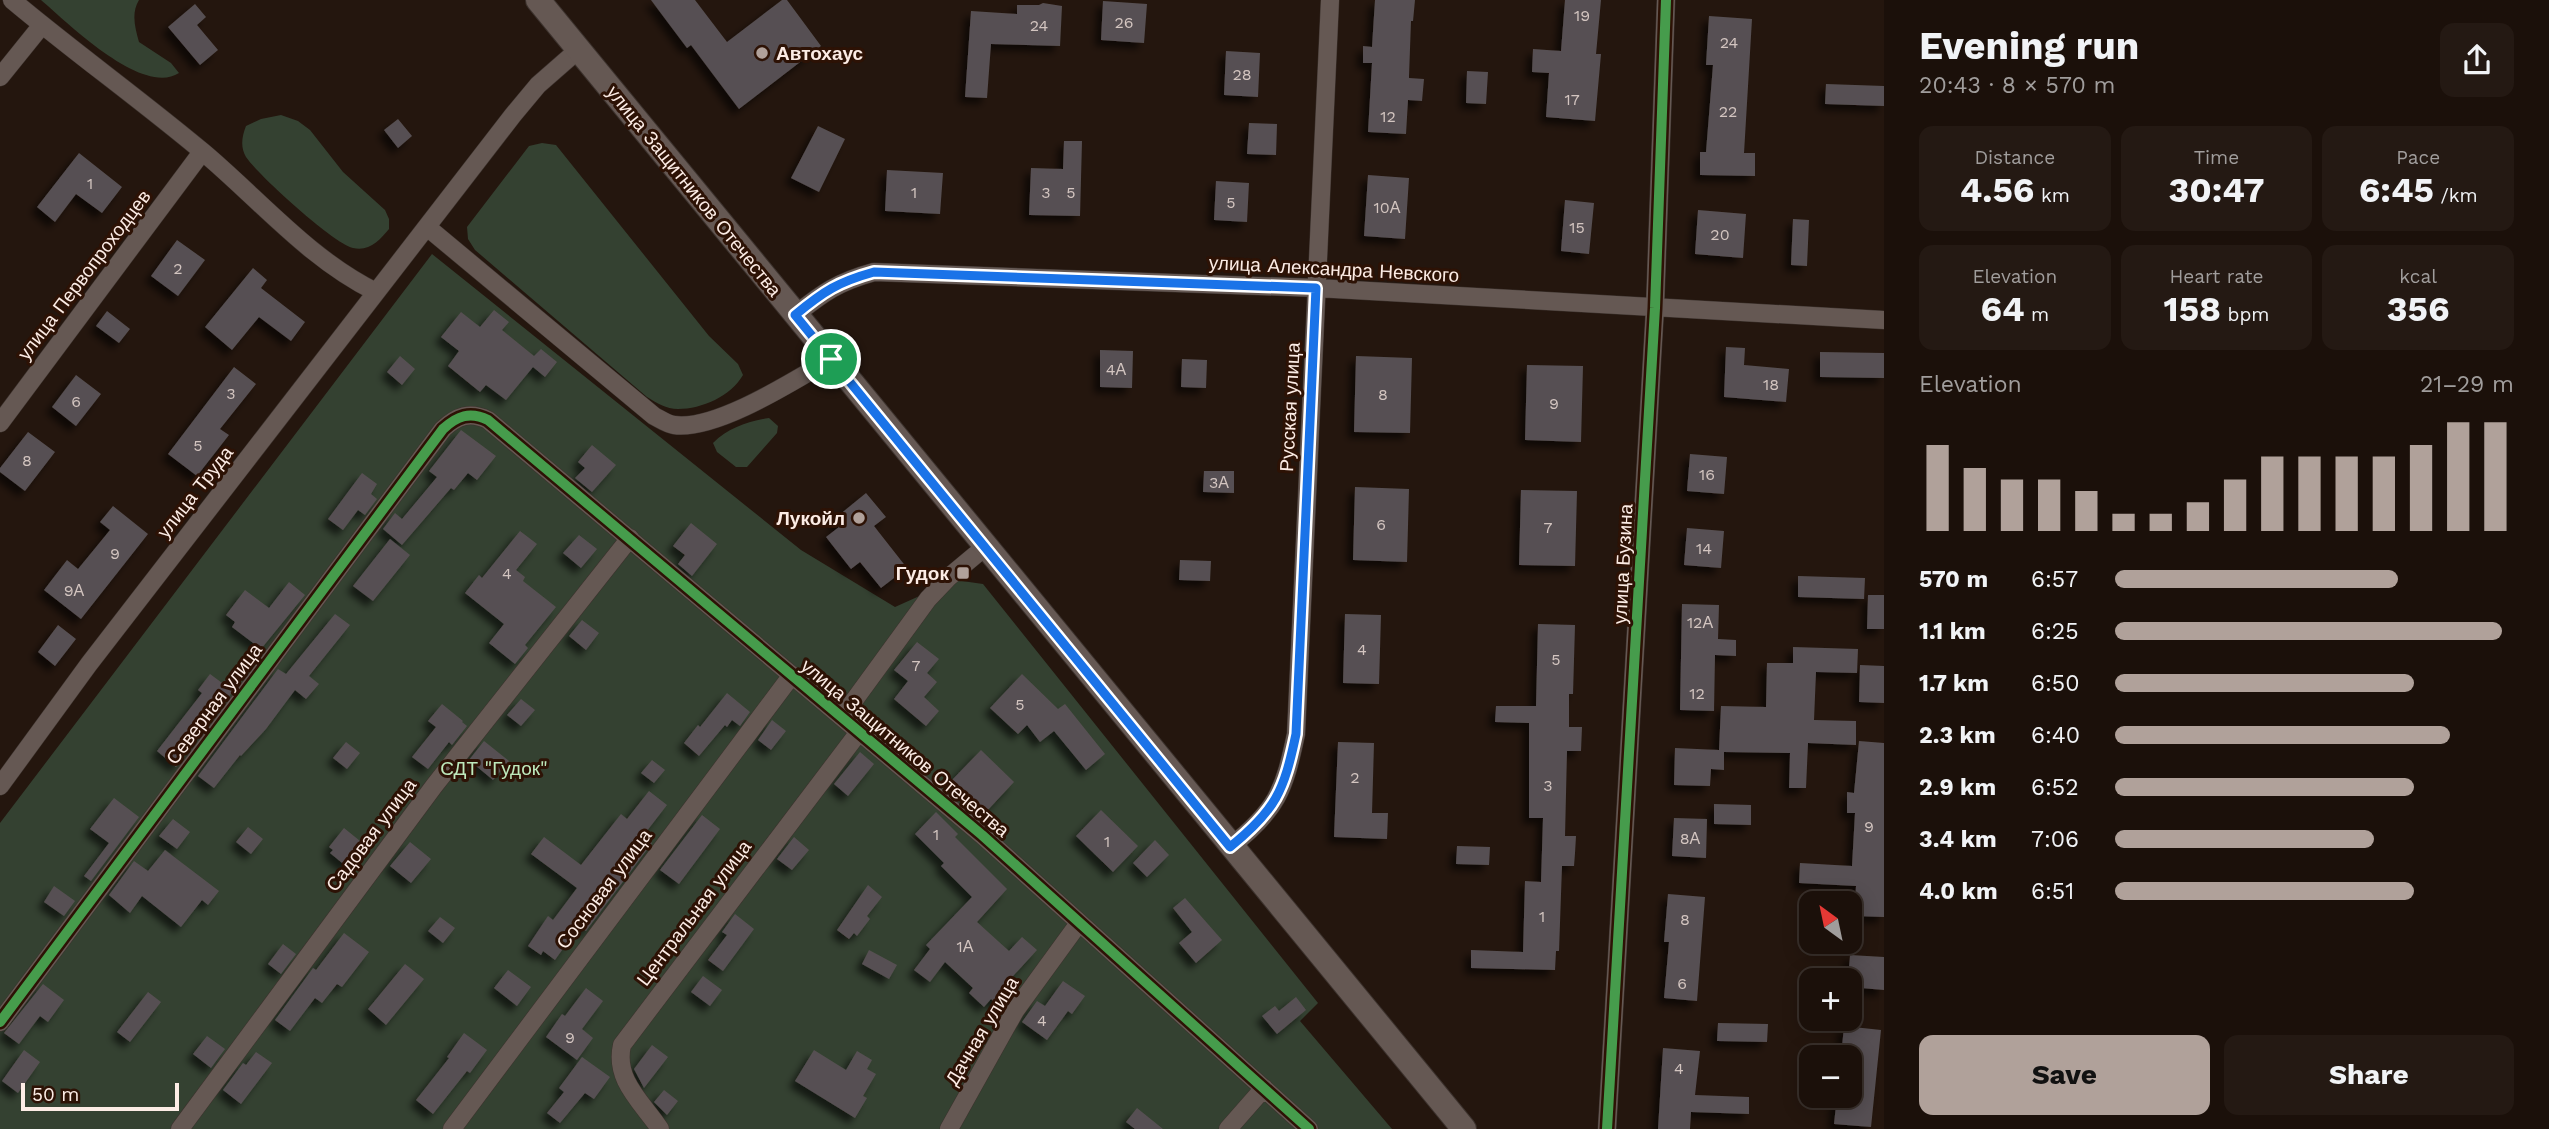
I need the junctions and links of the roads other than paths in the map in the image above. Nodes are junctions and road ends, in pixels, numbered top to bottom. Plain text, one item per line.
1 (12, 0) edge
2 (538, 0) edge
3 (1330, 0) edge
4 (1666, 0) edge
5 (41, 25) junction
6 (578, 50) junction
7 (0, 77) edge
8 (202, 152) junction
9 (427, 227) junction
10 (1316, 288) junction
11 (376, 292) junction
12 (1656, 308) junction
13 (795, 315) junction
14 (1884, 320) edge
15 (831, 359) junction
16 (464, 415) joint
17 (0, 423) edge
18 (630, 538) junction
19 (985, 547) junction
20 (792, 675) junction
21 (842, 717) junction
22 (859, 732) junction
23 (0, 786) edge
24 (1230, 847) junction
25 (1079, 923) junction
26 (0, 1022) edge
27 (1264, 1088) junction
28 (180, 1129) edge
29 (452, 1129) edge
30 (660, 1129) edge
31 (949, 1129) edge
32 (1228, 1129) edge
33 (1309, 1129) edge
34 (1464, 1129) edge
35 (1607, 1129) edge

1 - 5 street
2 - 6 main road, улица Защитников Отечества
3 - 10 street, Русская улица
4 - 12 street, улица Бузина
5 - 7 street
5 - 8 street
6 - 9 street, улица Труда
6 - 13 main road, улица Защитников Отечества
8 - 11 street
8 - 17 street, улица Первопроходцев
9 - 11 street, улица Труда
9 - 15 street
10 - 12 street, улица Александра Невского
10 - 13 street, улица Александра Невского
10 - 24 street, Русская улица
11 - 23 street, улица Труда
12 - 14 street, улица Александра Невского
12 - 35 street, улица Бузина
13 - 15 main road, улица Защитников Отечества
15 - 19 main road, улица Защитников Отечества
16 - 18 street, улица Защитников Отечества
16 - 26 street, Северная улица
18 - 20 street, улица Защитников Отечества
18 - 28 street, Садовая улица
19 - 21 street
19 - 24 main road, улица Защитников Отечества
20 - 21 street, улица Защитников Отечества
20 - 29 street, Сосновая улица
21 - 22 street, улица Защитников Отечества
22 - 25 street, улица Защитников Отечества
22 - 30 street, Центральная улица
24 - 34 main road, улица Защитников Отечества
25 - 27 street, улица Защитников Отечества
25 - 31 street, Дачная улица
27 - 32 street
27 - 33 street, улица Защитников Отечества

